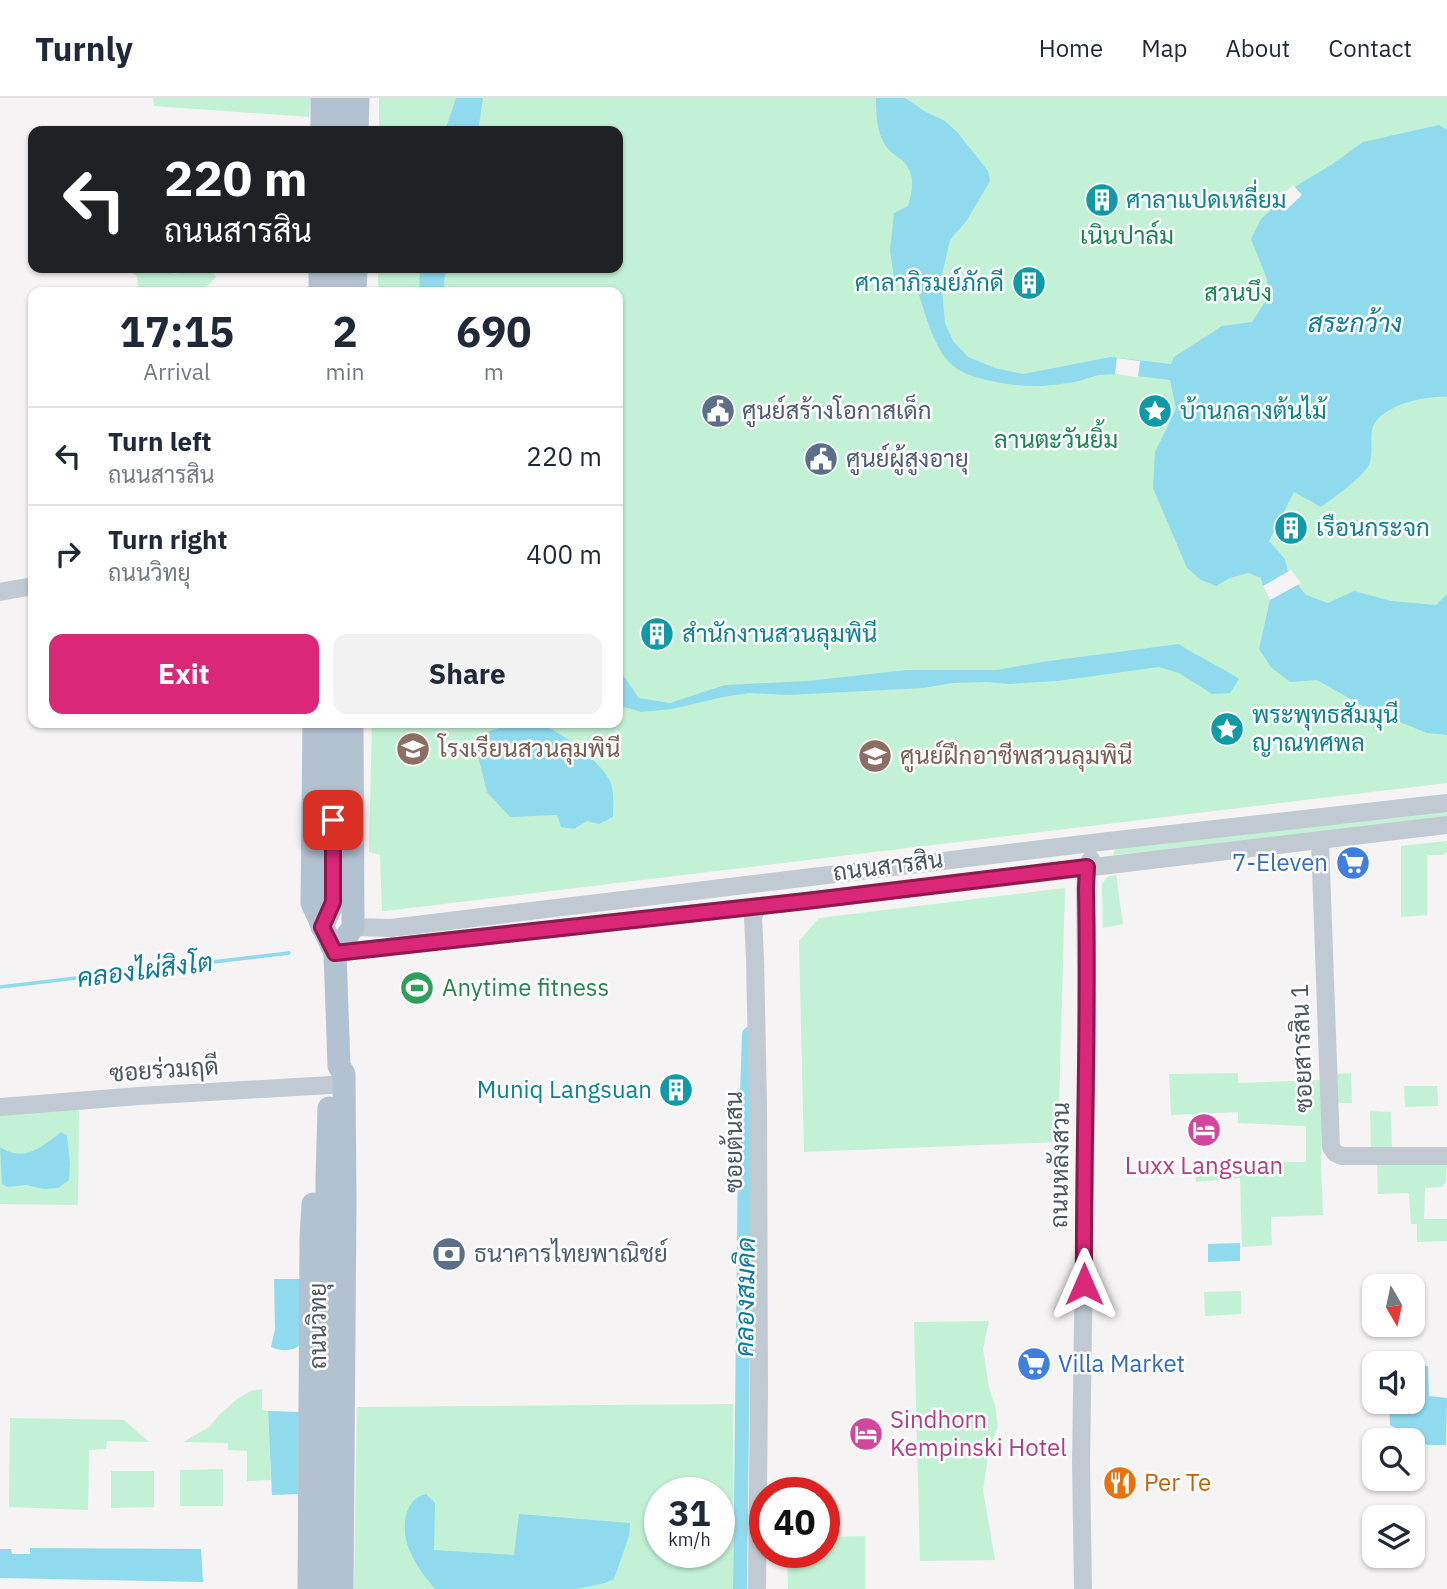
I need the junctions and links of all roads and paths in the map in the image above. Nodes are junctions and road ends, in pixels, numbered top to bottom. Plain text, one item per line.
1 (322, 98) edge
2 (339, 98) edge
3 (358, 98) edge
4 (322, 126) edge
5 (338, 126) edge
6 (357, 126) edge
7 (28, 587) edge
8 (0, 592) edge
9 (314, 728) edge
10 (333, 728) edge
11 (352, 728) edge
12 (1447, 803) edge
13 (1447, 825) edge
14 (1108, 841) junction
15 (1320, 841) junction
16 (1087, 867) junction
17 (758, 906) junction
18 (322, 927) junction
19 (353, 927) junction
20 (335, 953) junction
21 (335, 1075) junction
22 (0, 1107) edge
23 (1440, 1156) edge
24 (327, 1379) junction
25 (326, 1550) junction
26 (309, 1589) edge
27 (325, 1589) edge
28 (342, 1589) edge
29 (757, 1589) edge
30 (1083, 1589) edge

1 - 4 main road
2 - 5 main road
3 - 6 main road
7 - 8 street
9 - 18 main road, ถนนวิทยุ
10 - 18 main road
11 - 19 main road
12 - 14 street, ถนนสารสิน
13 - 15 street, ถนนสารสิน
14 - 16 street
14 - 19 street, ถนนสารสิน
15 - 16 street, ถนนสารสิน
15 - 23 street, ซอยสารสิน 1
16 - 17 street, ถนนสารสิน
16 - 30 street, ถนนหลังสวน
17 - 20 street, ถนนสารสิน
17 - 29 street, ซอยต้นสน
18 - 20 main road, ถนนวิทยุ
19 - 20 main road
20 - 21 main road, ถนนวิทยุ
21 - 22 street, ซอยร่วมฤดี
21 - 24 main road, ถนนวิทยุ
21 - 24 main road, ถนนวิทยุ
24 - 25 main road, ถนนวิทยุ
24 - 25 main road, ถนนวิทยุ
25 - 26 main road, ถนนวิทยุ
25 - 27 main road, ถนนวิทยุ
25 - 28 main road, ถนนวิทยุ

